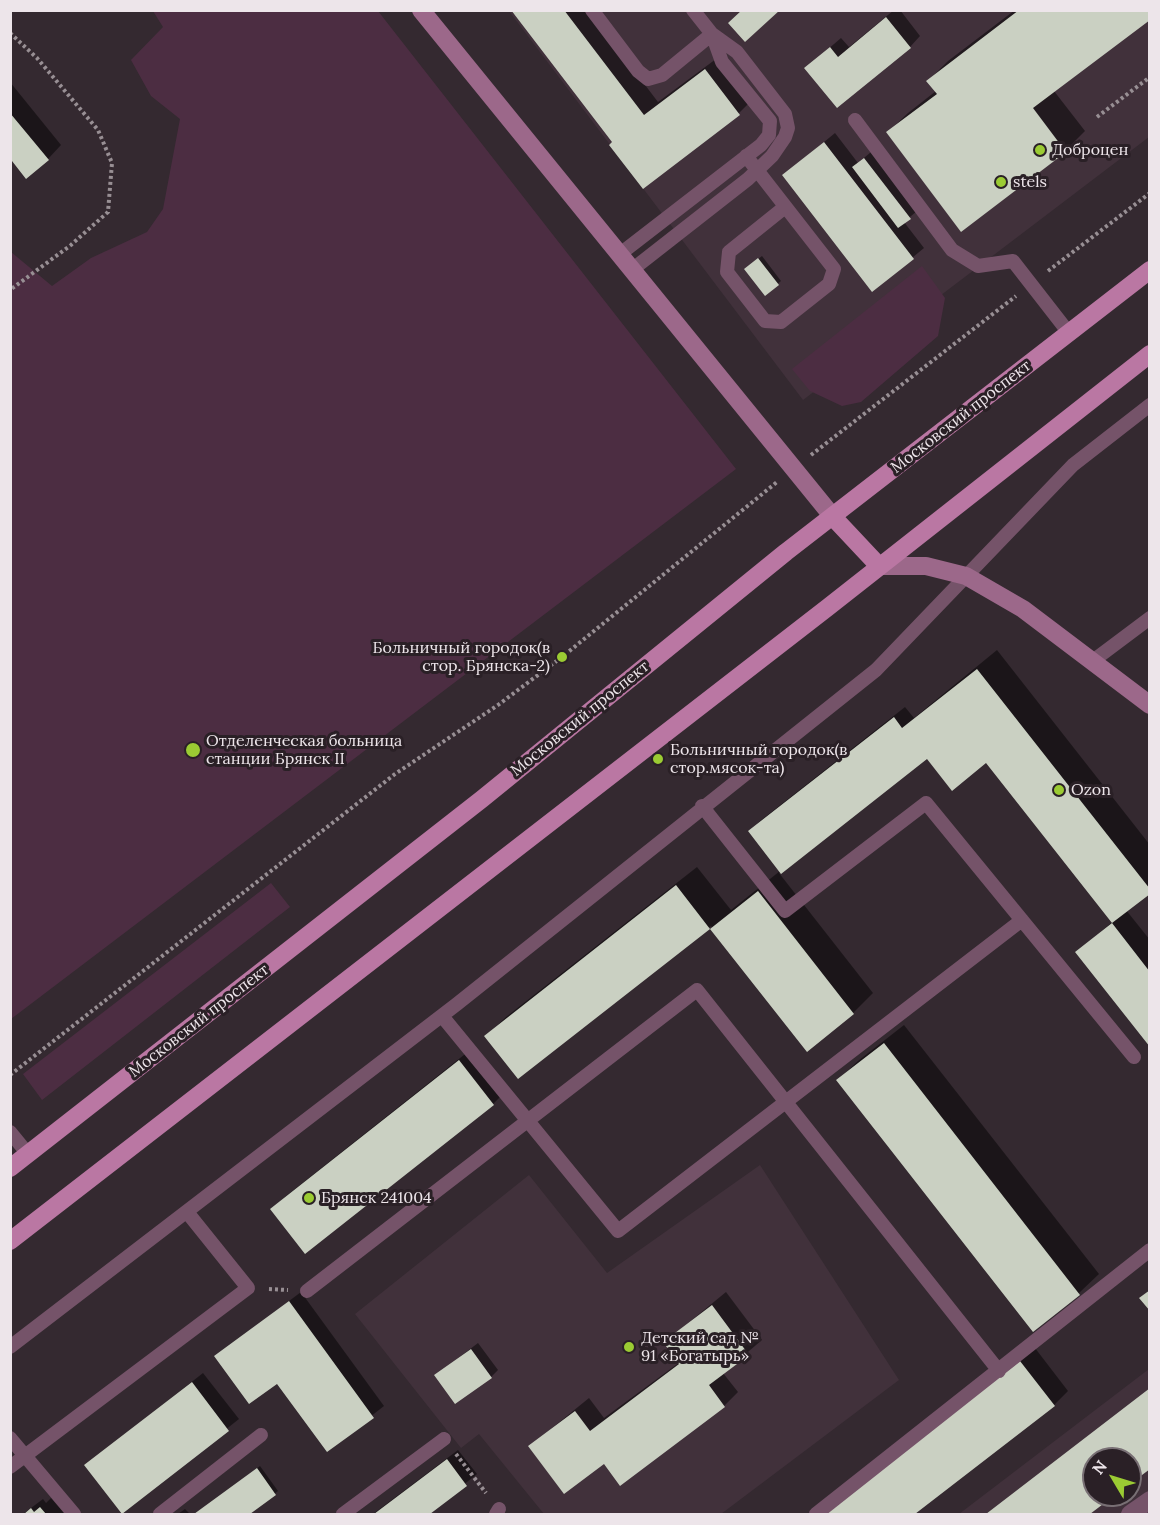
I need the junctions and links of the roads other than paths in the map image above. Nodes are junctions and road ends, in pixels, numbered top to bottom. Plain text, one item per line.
1 (421, 10) edge
2 (592, 10) edge
3 (693, 10) edge
4 (712, 34) junction
5 (855, 120) dead end
6 (746, 156) junction
7 (757, 170) junction
8 (785, 207) junction
9 (620, 254) junction
10 (633, 269) junction
11 (1149, 270) edge
12 (1069, 333) junction
13 (1149, 354) edge
14 (1149, 405) edge
15 (833, 516) junction
16 (879, 566) junction
17 (966, 576) junction
18 (1149, 618) edge
19 (1094, 660) junction
20 (1149, 705) edge
21 (702, 806) junction
22 (1022, 920) junction
23 (442, 1016) junction
24 (1134, 1057) dead end
25 (787, 1101) junction
26 (528, 1121) junction
27 (10, 1132) edge
28 (28, 1154) junction
29 (10, 1168) edge
30 (187, 1212) junction
31 (10, 1241) edge
32 (1149, 1250) edge
33 (307, 1291) road end
34 (10, 1347) edge
35 (999, 1371) junction
36 (261, 1435) dead end
37 (10, 1438) edge
38 (444, 1439) road end
39 (26, 1456) junction
40 (10, 1467) edge
41 (1149, 1500) edge
42 (74, 1515) edge
43 (160, 1515) edge
44 (343, 1515) edge
45 (816, 1515) edge
46 (1130, 1515) edge

1 - 9 street
2 - 4 lane
3 - 4 lane
4 - 6 lane
4 - 7 lane
5 - 12 lane
6 - 7 lane
6 - 9 lane
7 - 8 lane
7 - 10 lane
8 - 8 lane
9 - 10 street
10 - 15 street
11 - 12 main road, Московский проспект
12 - 15 main road, Московский проспект
13 - 16 main road
14 - 17 lane
15 - 16 main road
15 - 28 main road, Московский проспект
16 - 17 street
16 - 31 main road
17 - 19 street
17 - 21 lane
18 - 19 lane
19 - 20 street
21 - 22 lane
21 - 23 lane
22 - 24 lane
22 - 25 lane
23 - 26 lane
23 - 30 lane
25 - 26 lane
25 - 26 lane
25 - 35 lane
26 - 33 lane
27 - 28 lane
28 - 29 main road, Московский проспект
30 - 34 lane
30 - 39 lane
32 - 35 lane
35 - 45 lane
36 - 43 lane
37 - 39 lane
38 - 44 lane
39 - 40 lane
39 - 42 lane
41 - 46 street

